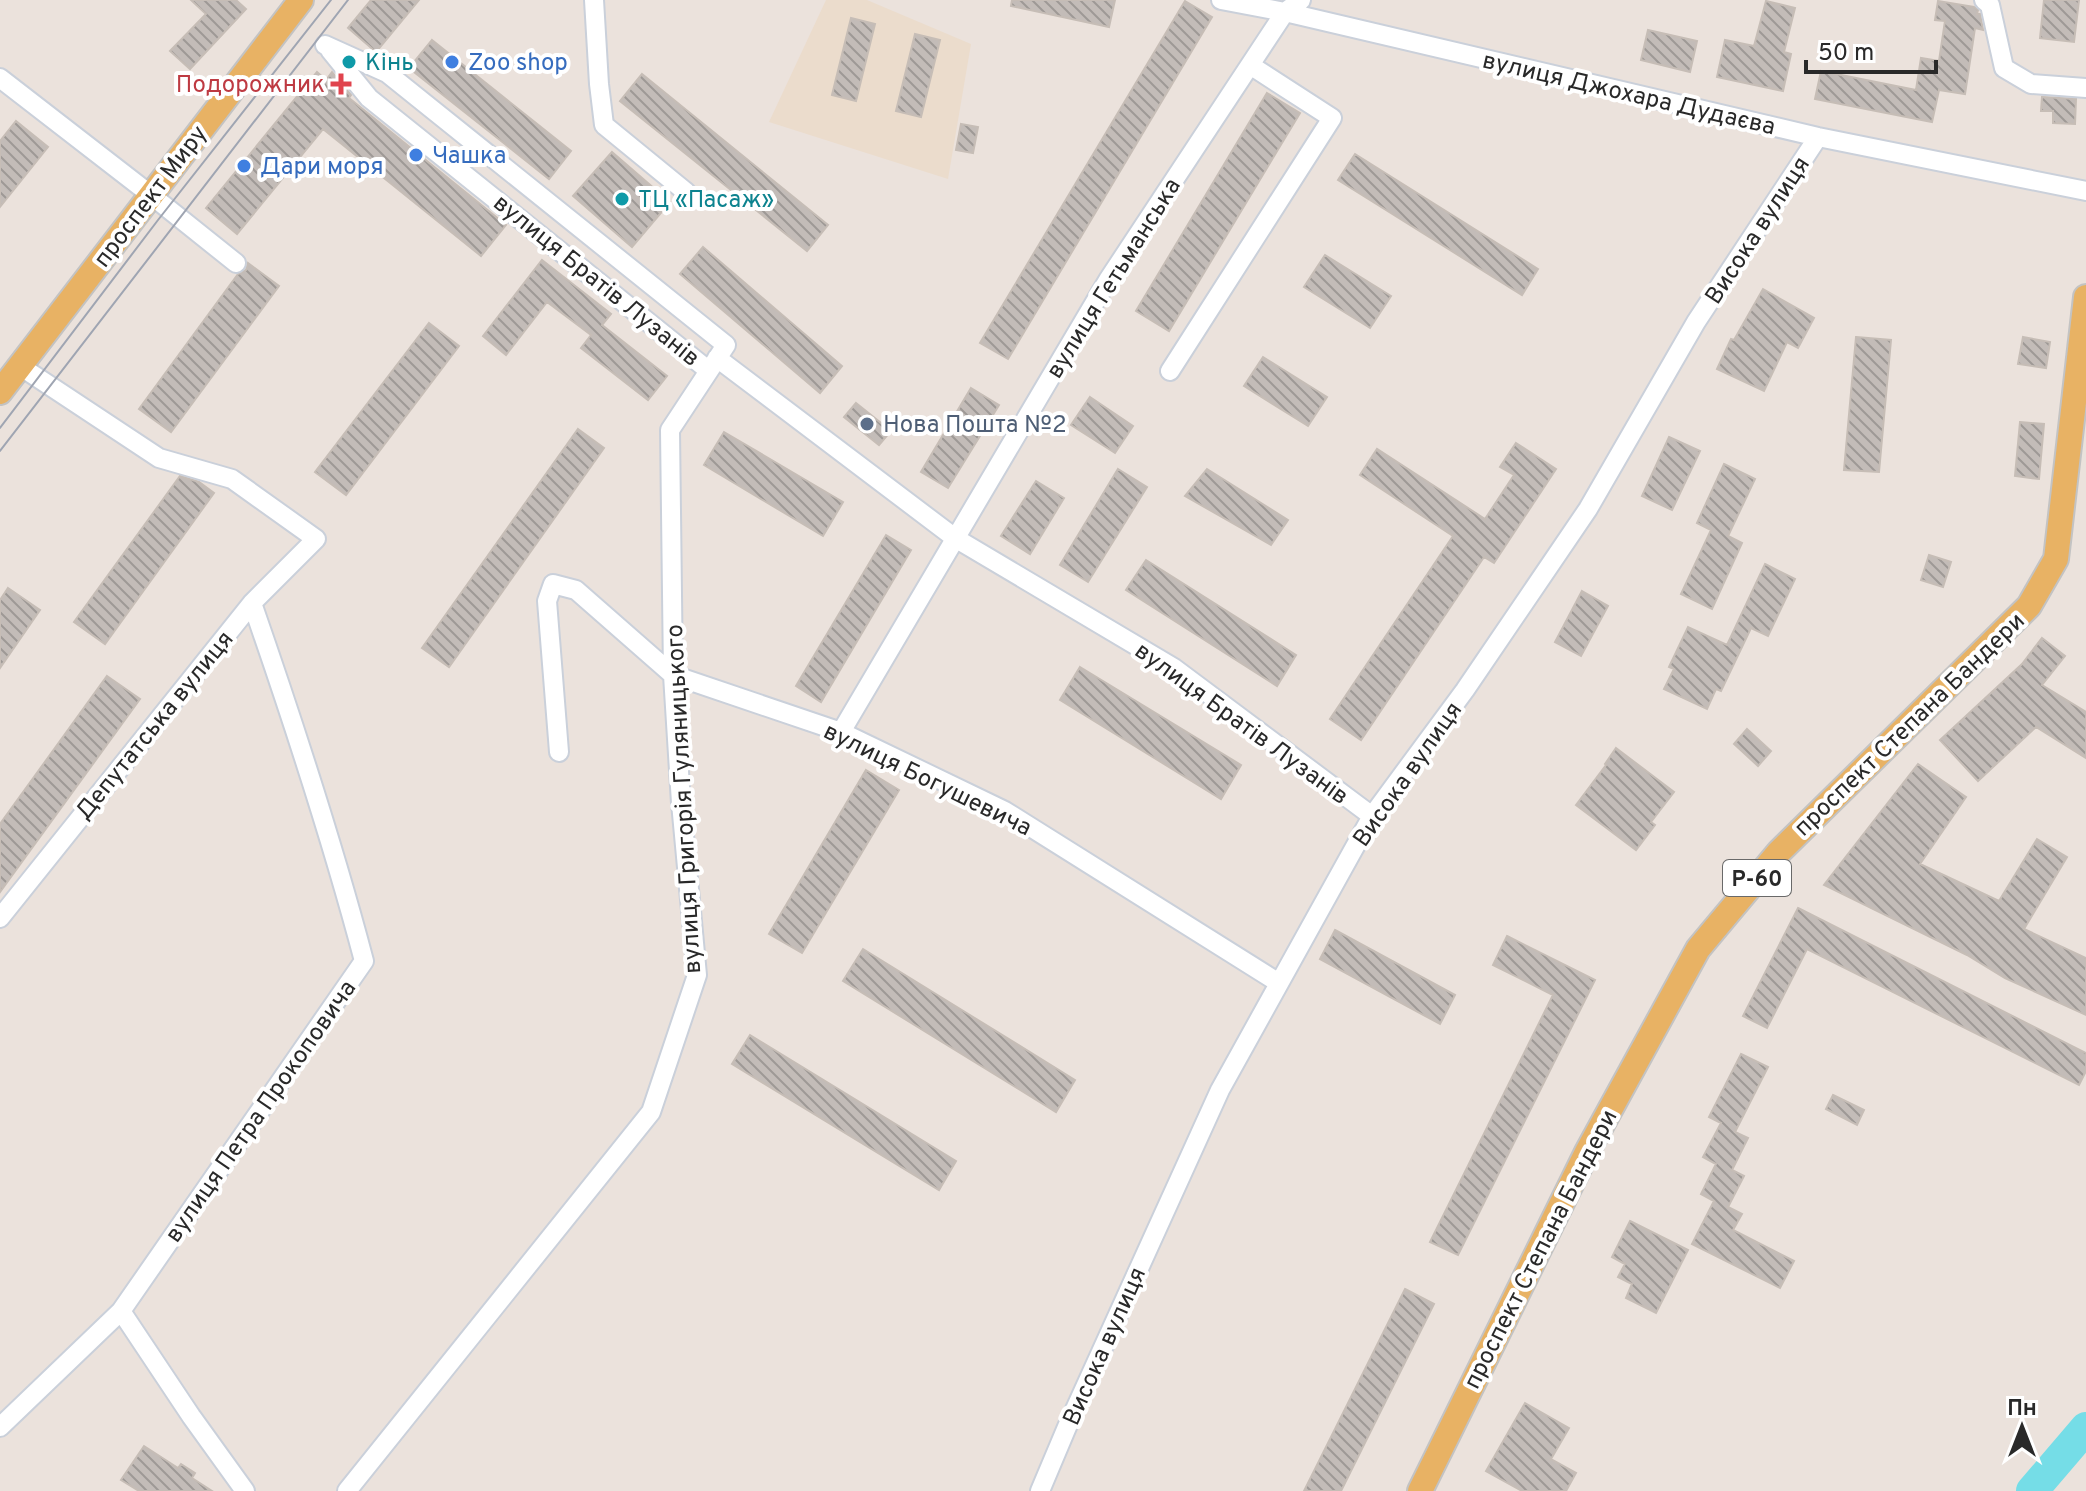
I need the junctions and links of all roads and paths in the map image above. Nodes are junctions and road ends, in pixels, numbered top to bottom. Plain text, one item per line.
1 (594, 0) edge
2 (1221, 0) edge
3 (1301, 0) edge
4 (1984, 0) edge
5 (294, 3) edge
6 (1285, 12) junction
7 (1250, 65) junction
8 (0, 78) edge
9 (2086, 88) edge
10 (1818, 137) junction
11 (2086, 191) edge
12 (686, 192) dead end
13 (151, 195) junction
14 (236, 263) dead end
15 (2086, 297) edge
16 (717, 358) junction
17 (20, 366) junction
18 (1170, 371) dead end
19 (0, 392) edge
20 (955, 538) junction
21 (252, 603) junction
22 (673, 675) junction
23 (841, 732) junction
24 (559, 752) dead end
25 (1372, 816) junction
26 (0, 918) edge
27 (1279, 983) junction
28 (121, 1311) junction
29 (0, 1427) edge
30 (245, 1491) edge
31 (347, 1491) edge
32 (1040, 1491) edge
33 (1420, 1491) edge

1 - 12 street
2 - 6 street, вулиця Джохара Дудаєва
3 - 6 street, вулиця Гетьманська
4 - 9 street
5 - 13 main road, проспект Миру
6 - 7 street, вулиця Гетьманська
6 - 10 street, вулиця Джохара Дудаєва
7 - 18 street
7 - 20 street, вулиця Гетьманська
8 - 13 street
10 - 11 street, вулиця Джохара Дудаєва
10 - 25 street, Висока вулиця
13 - 14 street
13 - 17 main road, проспект Миру
15 - 33 main road, проспект Степана Бандери / Р-60
16 - 16 street, вулиця Братів Лузанів
16 - 20 street, вулиця Братів Лузанів
16 - 22 street, вулиця Григорія Гуляницького
17 - 19 main road, проспект Миру
17 - 21 street, Депутатська вулиця
20 - 23 street, вулиця Гетьманська
20 - 25 street, вулиця Братів Лузанів
21 - 26 street, Депутатська вулиця
21 - 28 street, вулиця Петра Прокоповича
22 - 23 street, вулиця Богушевича
22 - 24 street, вулиця Богушевича
22 - 31 street, вулиця Григорія Гуляницького
23 - 27 street, вулиця Богушевича
25 - 27 street, Висока вулиця
27 - 32 street, Висока вулиця
28 - 29 street
28 - 30 street

